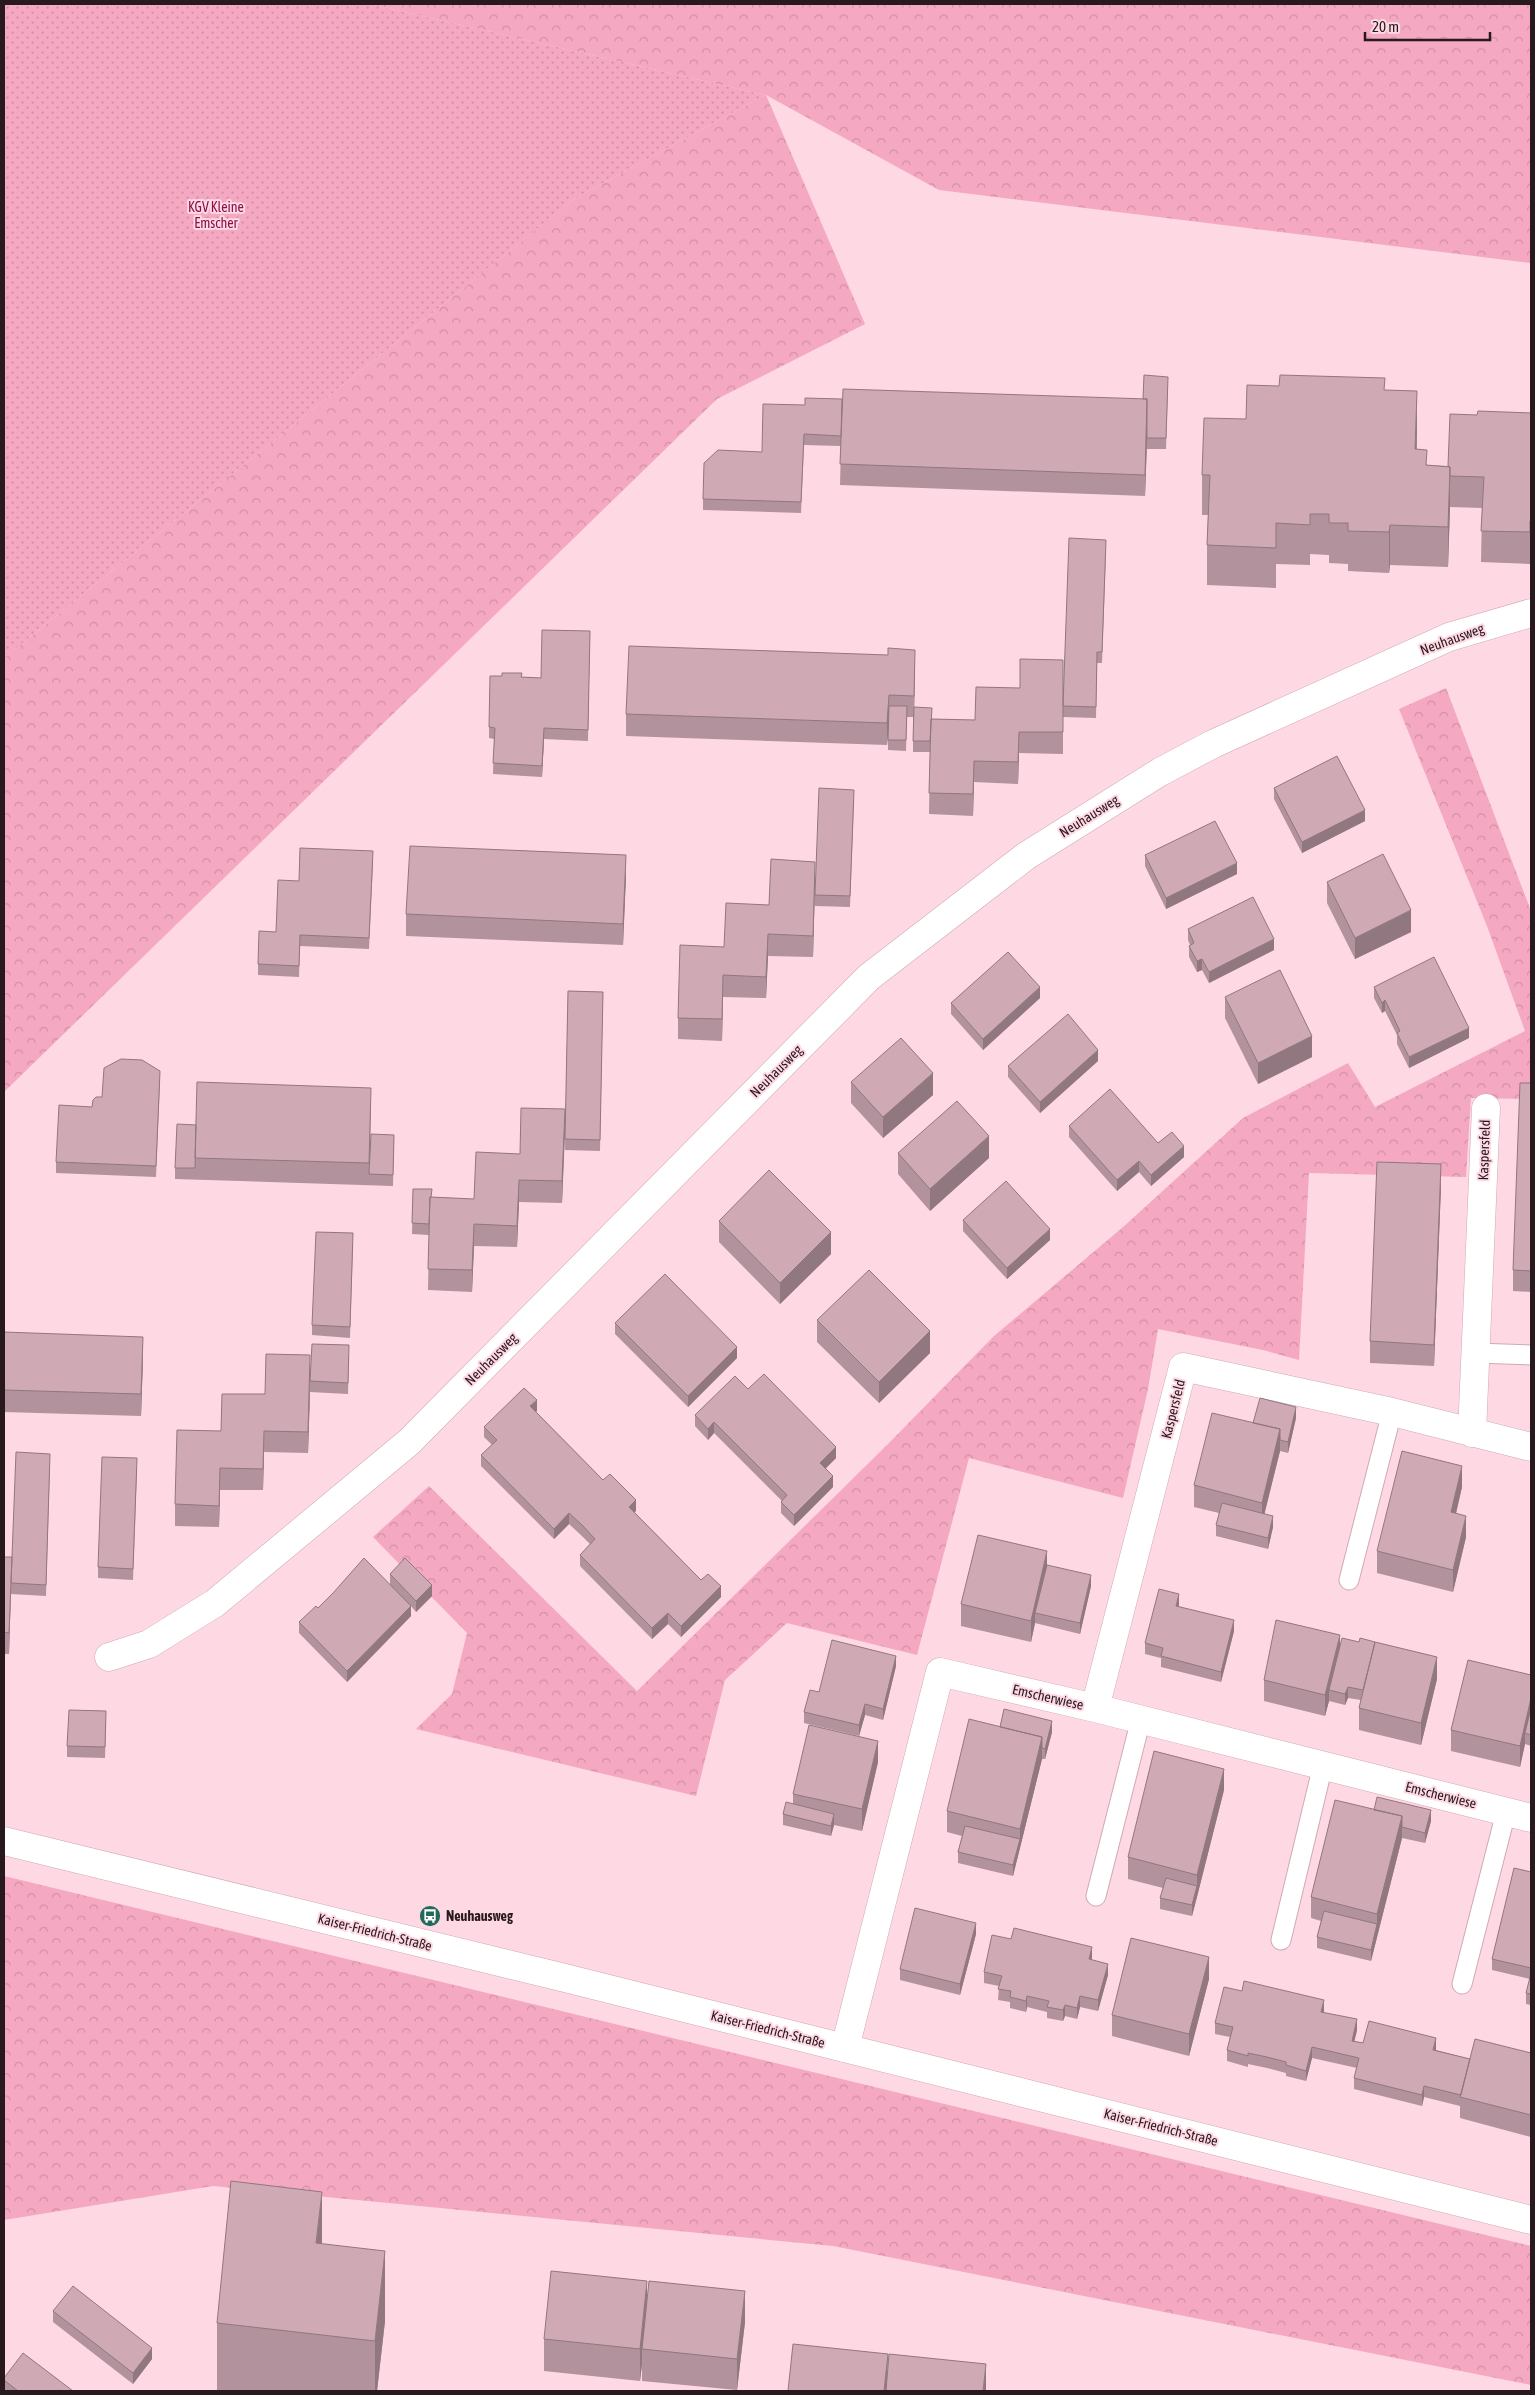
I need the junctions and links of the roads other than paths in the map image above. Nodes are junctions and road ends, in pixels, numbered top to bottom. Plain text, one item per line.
1 (1531, 613) edge
2 (1486, 1108) dead end
3 (1475, 1353) junction
4 (1531, 1355) edge
5 (1392, 1412) junction
6 (1472, 1433) junction
7 (1531, 1447) edge
8 (1349, 1580) dead end
9 (109, 1657) dead end
10 (1096, 1708) junction
11 (1140, 1719) junction
12 (1323, 1765) junction
13 (1519, 1815) edge
14 (4, 1841) edge
15 (1096, 1896) dead end
16 (1281, 1940) dead end
17 (1462, 1984) dead end
18 (845, 2048) junction
19 (1531, 2220) edge

1 - 9 street, Neuhausweg
2 - 3 street, Kaspersfeld
3 - 4 lane
3 - 6 street, Kaspersfeld
5 - 6 street, Kaspersfeld
5 - 8 lane
5 - 10 street, Kaspersfeld
6 - 7 street, Kaspersfeld
10 - 11 street, Emscherwiese
10 - 18 street, Emscherwiese
11 - 12 street, Emscherwiese
11 - 15 lane
12 - 13 street, Emscherwiese
12 - 16 lane
13 - 17 lane
14 - 18 street, Kaiser-Friedrich-Straße
18 - 19 street, Kaiser-Friedrich-Straße

